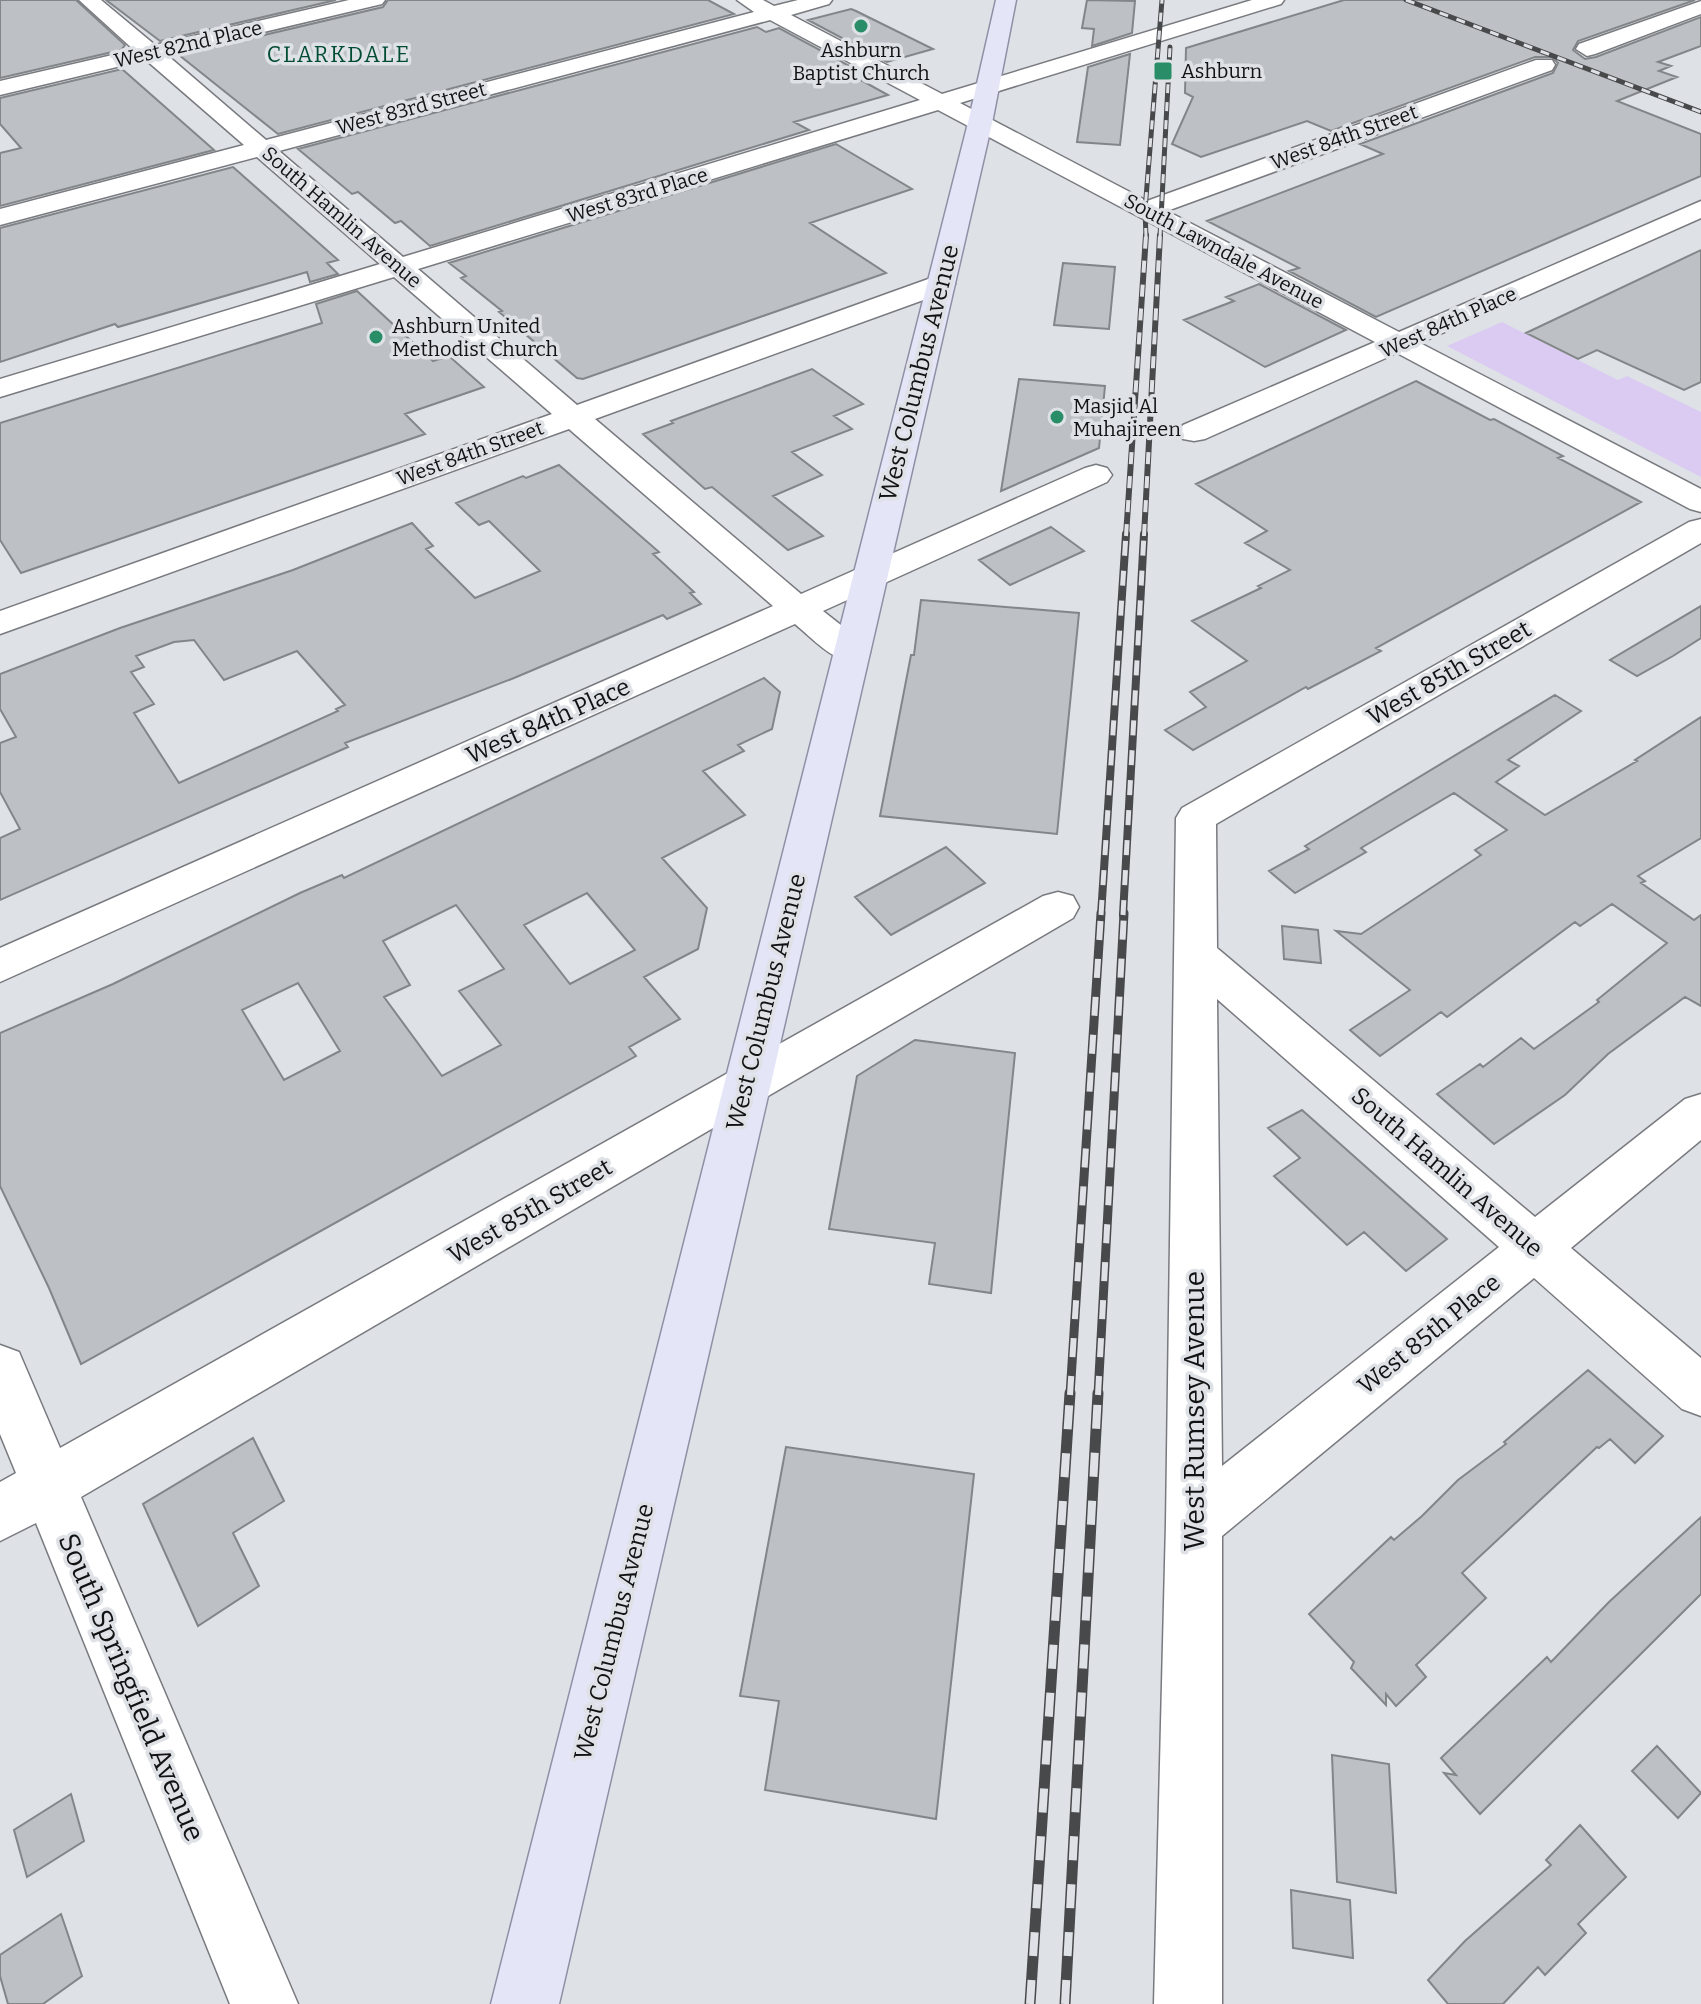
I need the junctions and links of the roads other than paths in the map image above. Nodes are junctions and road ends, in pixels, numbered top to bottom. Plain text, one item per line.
1 (89, 0) edge
2 (375, 0) edge
3 (747, 0) edge
4 (822, 0) edge
5 (1006, 0) edge
6 (1274, 0) edge
7 (1701, 7) edge
8 (772, 13) junction
9 (1587, 49) dead end
10 (151, 53) junction
11 (1544, 65) dead end
12 (0, 88) edge
13 (969, 105) junction
14 (261, 148) junction
15 (1701, 209) edge
16 (1145, 210) junction
17 (0, 217) edge
18 (400, 267) junction
19 (941, 284) junction
20 (1400, 344) junction
21 (0, 388) edge
22 (573, 416) junction
23 (1194, 432) dead end
24 (1096, 475) dead end
25 (1701, 502) edge
26 (1701, 529) edge
27 (870, 578) junction
28 (798, 609) junction
29 (0, 623) edge
30 (852, 652) junction
31 (1196, 818) joint
32 (1058, 907) dead end
33 (1194, 953) junction
34 (0, 966) edge
35 (745, 1087) junction
36 (1701, 1113) edge
37 (1536, 1248) junction
38 (0, 1369) edge
39 (1701, 1391) edge
40 (24, 1499) edge
41 (1194, 1523) junction
42 (264, 2004) edge
43 (525, 2004) edge
44 (1188, 2004) edge

1 - 10 street, South Hamlin Avenue
2 - 10 street, West 82nd Place
3 - 8 street, South Lawndale Avenue
4 - 8 street, West 83rd Street
5 - 13 main road, West Columbus Avenue
6 - 13 street, West 83rd Place
7 - 9 street
8 - 13 street, South Lawndale Avenue
8 - 14 street, West 83rd Street
10 - 12 street, West 82nd Place
10 - 14 street, South Hamlin Avenue
11 - 16 street, West 84th Street
13 - 16 street, South Lawndale Avenue
13 - 18 street, West 83rd Place
13 - 19 main road, West Columbus Avenue
14 - 17 street, West 83rd Street
14 - 18 street, South Hamlin Avenue
15 - 20 street, West 84th Place
16 - 20 street, South Lawndale Avenue
18 - 21 street, West 83rd Place
18 - 22 street, South Hamlin Avenue
19 - 22 street, West 84th Street
19 - 27 main road, West Columbus Avenue
20 - 23 street, West 84th Place
20 - 25 street, South Lawndale Avenue
22 - 28 street, South Hamlin Avenue
22 - 29 street, West 84th Street
24 - 27 street, West 84th Place
26 - 31 street, West 85th Street
27 - 28 street, West 84th Place
27 - 30 main road, West Columbus Avenue
28 - 30 street, South Hamlin Avenue
28 - 34 street, West 84th Place
30 - 35 main road, West Columbus Avenue
31 - 33 street, West Rumsey Avenue
32 - 35 street, West 85th Street
33 - 37 street, South Hamlin Avenue
33 - 41 street, West Rumsey Avenue
35 - 40 street, West 85th Street
35 - 43 main road, West Columbus Avenue
36 - 37 street, West 85th Place
37 - 39 street, South Hamlin Avenue
37 - 41 street, West 85th Place
38 - 40 street, South Springfield Avenue
40 - 42 street, South Springfield Avenue
41 - 44 street, West Rumsey Avenue

